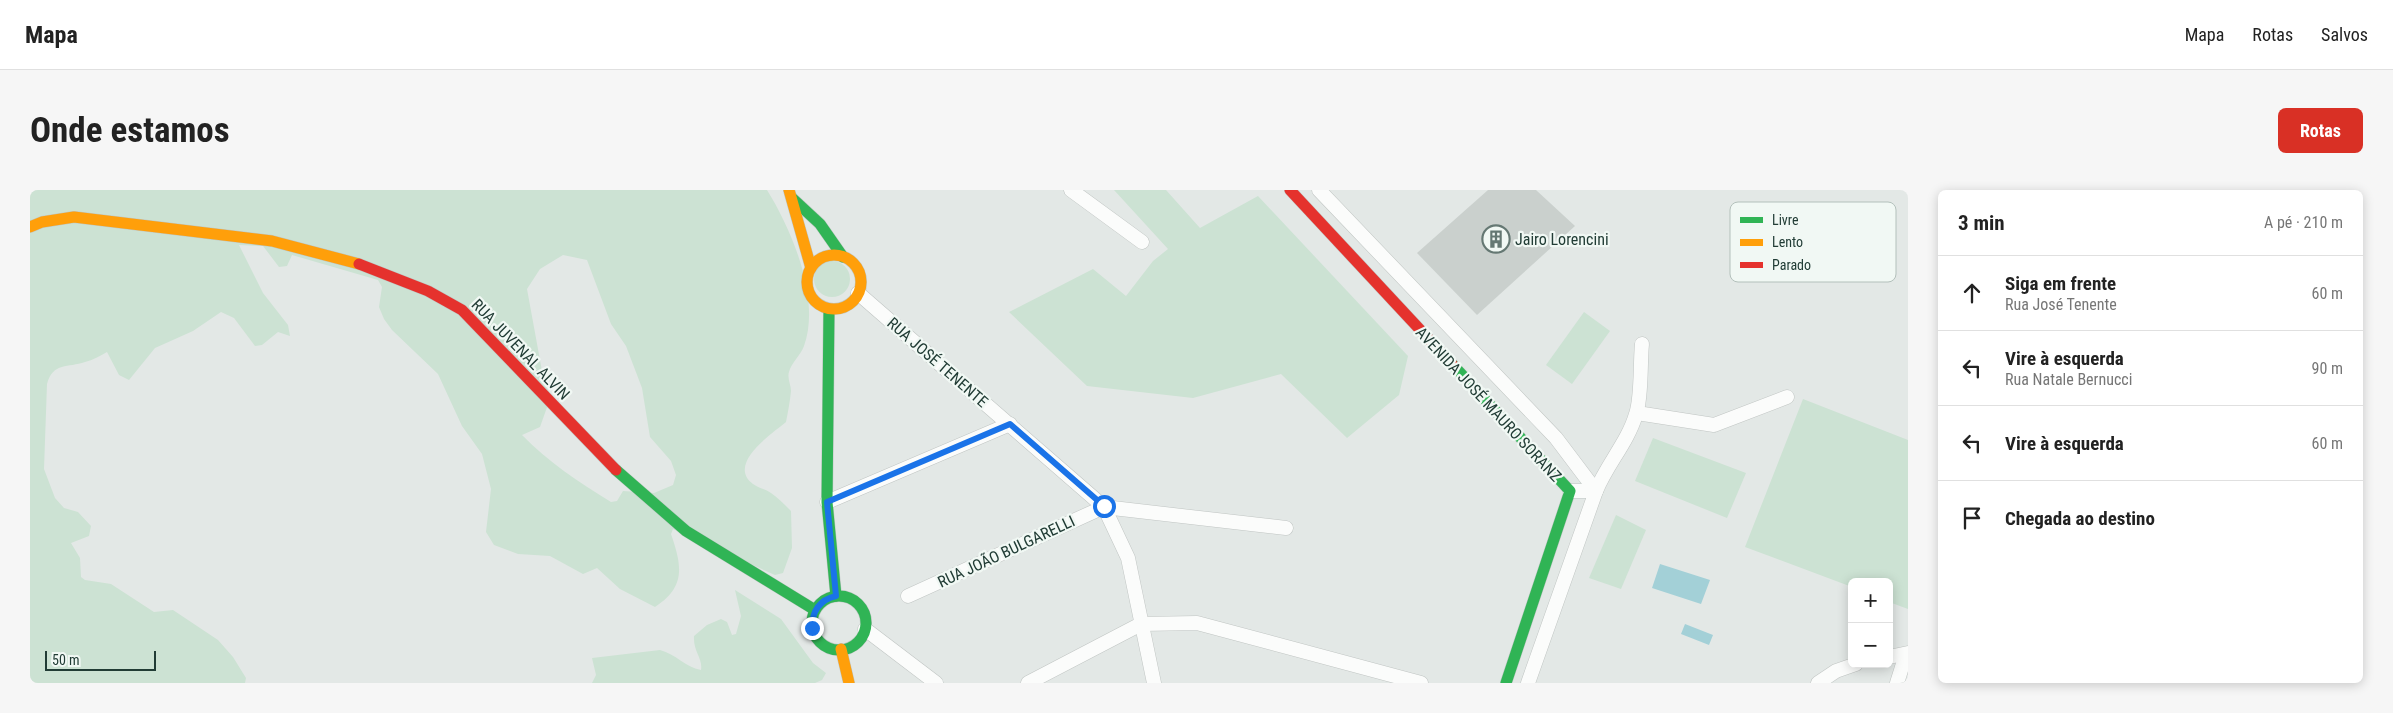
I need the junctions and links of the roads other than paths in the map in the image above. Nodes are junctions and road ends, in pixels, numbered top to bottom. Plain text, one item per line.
1 (1071, 190) edge
2 (1290, 190) edge
3 (1319, 190) edge
4 (791, 194) edge
5 (30, 227) edge
6 (1142, 242) dead end
7 (843, 257) junction
8 (811, 268) junction
9 (858, 293) junction
10 (829, 309) junction
11 (1642, 344) dead end
12 (1788, 397) dead end
13 (1637, 414) junction
14 (1010, 424) junction
15 (1596, 490) junction
16 (1570, 491) junction
17 (827, 502) junction
18 (1104, 506) junction
19 (1286, 528) dead end
20 (836, 596) junction
21 (908, 596) dead end
22 (815, 610) junction
23 (1141, 624) junction
24 (865, 629) junction
25 (841, 649) junction
26 (1907, 653) edge
27 (1893, 656) edge
28 (1848, 667) edge
29 (1902, 674) edge
30 (849, 683) edge
31 (936, 683) edge
32 (1028, 683) edge
33 (1154, 683) edge
34 (1421, 683) edge
35 (1506, 683) edge
36 (1528, 683) edge
37 (1818, 683) edge

1 - 6 street
2 - 16 street, AVENIDA JOSÉ MAURO SORANZ
3 - 15 street, AVENIDA JOSÉ MAURO SORANZ
4 - 7 street
4 - 8 street
5 - 22 street, RUA JUVENAL ALVIN
7 - 8 street
7 - 9 street
8 - 10 street
9 - 10 street
9 - 14 street, RUA JOSÉ TENENTE
10 - 17 street
11 - 13 street
12 - 13 street
13 - 15 street
14 - 17 street
14 - 18 street, RUA JOSÉ TENENTE
15 - 16 street
15 - 36 street
16 - 35 street, AVENIDA JOSÉ MAURO SORANZ
17 - 20 street
18 - 19 street
18 - 21 street, RUA JOÃO BULGARELLI
18 - 23 street, RUA JOSÉ TENENTE
20 - 22 street
20 - 24 street
22 - 25 street
23 - 32 street
23 - 33 street, RUA JOSÉ TENENTE
23 - 34 street
24 - 25 street
24 - 31 street
25 - 30 street
26 - 27 street
26 - 29 street
28 - 37 street

